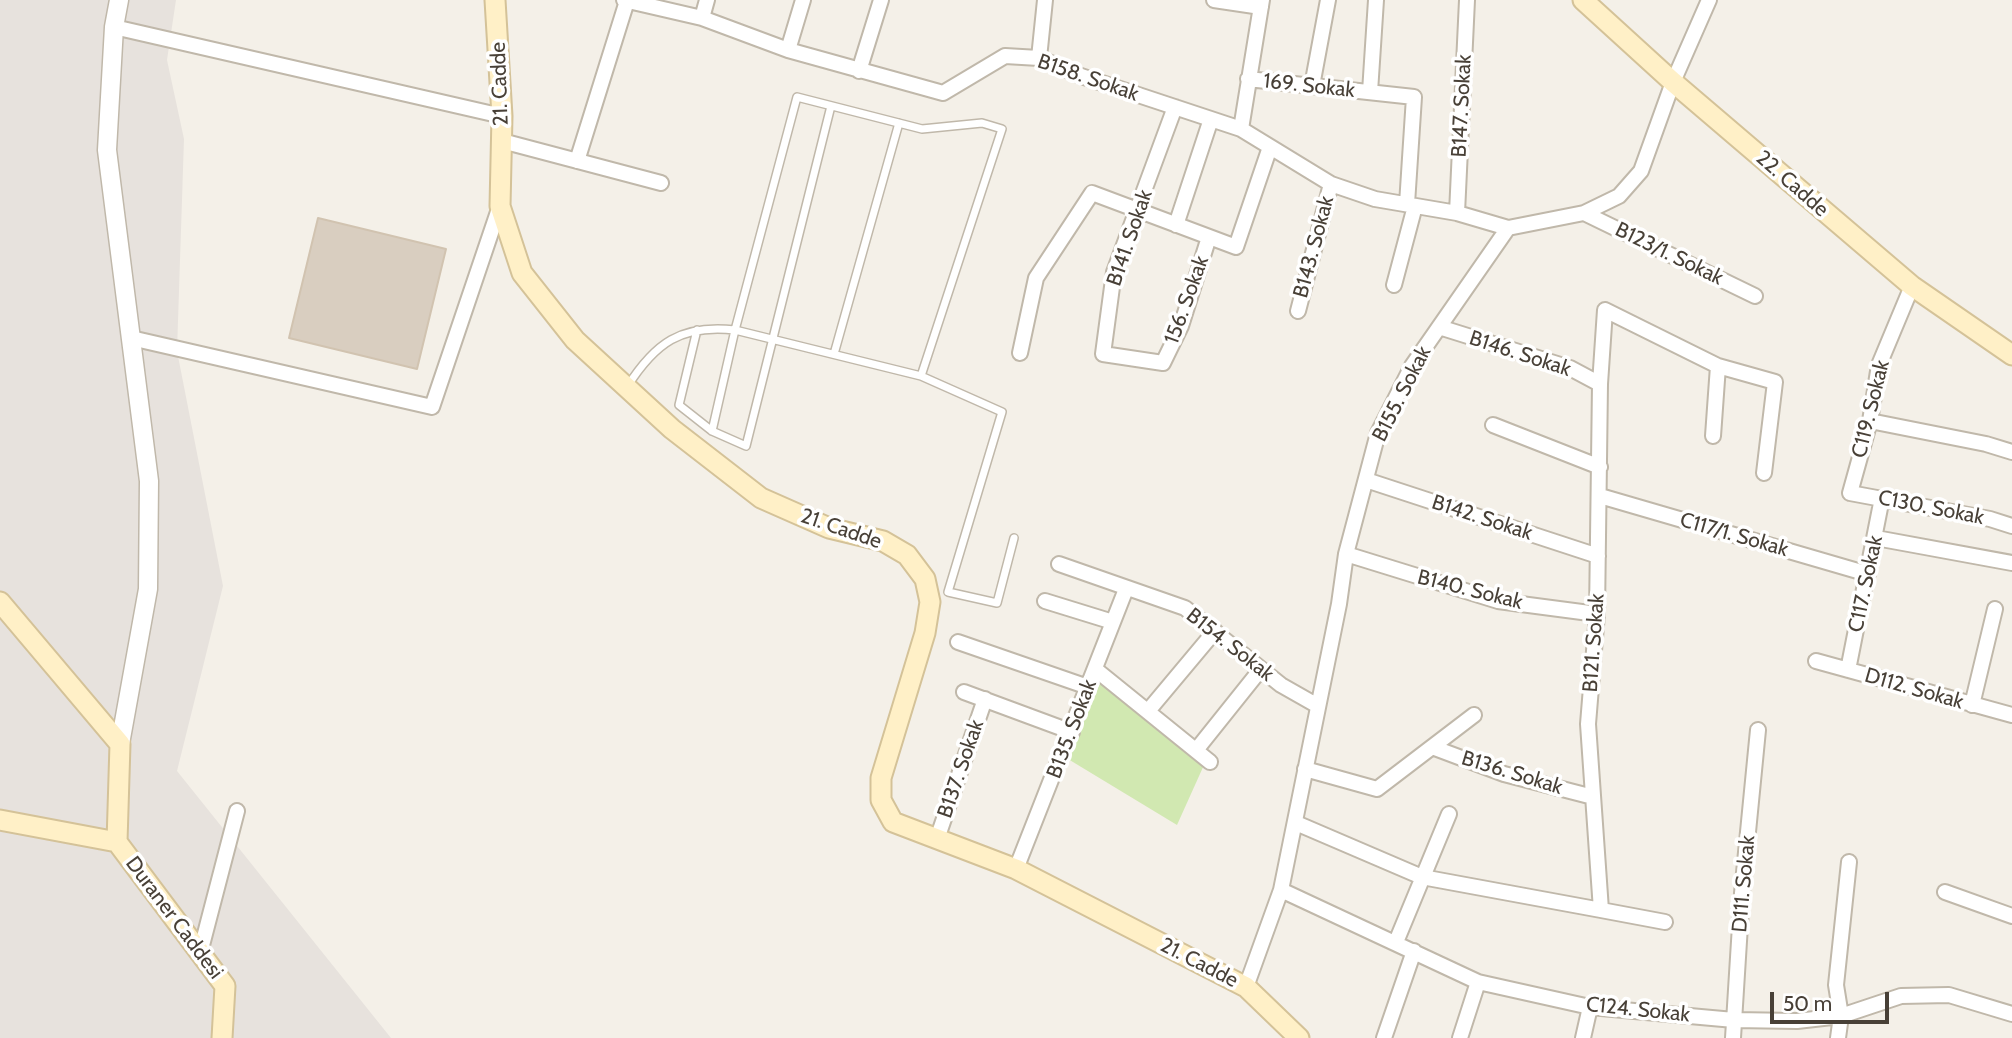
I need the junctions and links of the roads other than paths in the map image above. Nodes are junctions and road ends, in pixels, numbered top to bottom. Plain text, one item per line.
1 (119, 0) edge
2 (495, 0) edge
3 (626, 0) edge
4 (707, 0) edge
5 (803, 0) edge
6 (881, 0) edge
7 (1045, 0) edge
8 (1214, 0) edge
9 (1328, 0) edge
10 (1376, 0) edge
11 (1467, 0) edge
12 (1583, 0) edge
13 (1709, 0) edge
14 (1262, 4) edge
15 (702, 18) junction
16 (114, 27) junction
17 (788, 50) junction
18 (1039, 58) junction
19 (859, 71) junction
20 (1248, 79) junction
21 (1673, 82) junction
22 (1312, 86) junction
23 (1370, 92) junction
24 (831, 106) junction
25 (1175, 107) junction
26 (502, 116) junction
27 (1212, 119) junction
28 (899, 123) junction
29 (1241, 129) junction
30 (502, 141) junction
31 (1269, 146) junction
32 (577, 161) junction
33 (661, 183) dead end
34 (1331, 184) junction
35 (1411, 205) junction
36 (500, 206) junction
37 (1138, 212) junction
38 (1457, 213) junction
39 (1584, 213) junction
40 (1176, 225) junction
41 (1508, 228) junction
42 (1209, 237) junction
43 (1394, 285) dead end
44 (1912, 286) junction
45 (1755, 296) dead end
46 (1298, 311) dead end
47 (1439, 327) junction
48 (697, 330) junction
49 (735, 330) junction
50 (131, 338) junction
51 (773, 339) junction
52 (1020, 352) dead end
53 (834, 354) junction
54 (2012, 355) edge
55 (1163, 363) joint
56 (1718, 366) junction
57 (921, 376) junction
58 (1600, 384) junction
59 (626, 387) junction
60 (1870, 421) junction
61 (1493, 425) dead end
62 (712, 431) junction
63 (1713, 436) dead end
64 (2012, 452) edge
65 (1600, 467) junction
66 (1764, 473) dead end
67 (1366, 480) junction
68 (1850, 493) joint
69 (1600, 496) junction
70 (1882, 498) junction
71 (2012, 526) edge
72 (1014, 538) dead end
73 (1876, 538) junction
74 (1346, 554) junction
75 (1598, 556) junction
76 (2012, 563) edge
77 (1059, 564) dead end
78 (1868, 574) junction
79 (1126, 589) junction
80 (1045, 601) dead end
81 (0, 602) edge
82 (1995, 609) dead end
83 (1597, 614) junction
84 (1113, 622) junction
85 (1214, 631) junction
86 (958, 642) dead end
87 (1816, 661) dead end
88 (1095, 669) junction
89 (1261, 669) junction
90 (1848, 670) junction
91 (1088, 687) junction
92 (964, 692) dead end
93 (985, 699) junction
94 (1972, 705) junction
95 (1318, 706) junction
96 (1148, 711) junction
97 (1474, 715) dead end
98 (2012, 715) edge
99 (1758, 730) dead end
100 (1072, 732) junction
101 (120, 744) junction
102 (1432, 747) junction
103 (1197, 749) junction
104 (1210, 762) dead end
105 (1305, 769) junction
106 (1593, 797) junction
107 (237, 811) dead end
108 (1449, 814) dead end
109 (0, 820) edge
110 (1296, 823) junction
111 (937, 839) junction
112 (117, 842) junction
113 (1849, 862) dead end
114 (1016, 869) junction
115 (1422, 877) junction
116 (1281, 890) junction
117 (1945, 892) dead end
118 (1601, 910) junction
119 (2012, 916) edge
120 (1665, 922) dead end
121 (1396, 942) junction
122 (1414, 951) junction
123 (200, 953) junction
124 (1478, 982) junction
125 (1245, 987) junction
126 (1590, 1007) junction
127 (2012, 1014) edge
128 (1840, 1016) junction
129 (1734, 1020) junction
130 (222, 1038) edge
131 (1298, 1038) edge
132 (1384, 1038) edge
133 (1460, 1038) edge
134 (1583, 1038) edge
135 (1733, 1038) edge
136 (1838, 1038) edge

1 - 16 street
2 - 26 main road, 21. Cadde
3 - 15 street, B158. Sokak
3 - 32 street
4 - 15 street
5 - 17 street
6 - 19 street
7 - 18 street
8 - 14 street
9 - 22 street
10 - 23 street, 169. Sokak
11 - 38 street, B147. Sokak
12 - 21 main road, 22. Cadde
13 - 21 street
14 - 20 street
15 - 17 street, B158. Sokak
16 - 26 street
16 - 50 street
17 - 19 street, B158. Sokak
18 - 19 street, B158. Sokak
18 - 25 street, B158. Sokak
20 - 22 street, 169. Sokak
20 - 29 street
21 - 39 street
21 - 44 main road, 22. Cadde
22 - 23 street, 169. Sokak
23 - 35 street, 169. Sokak
24 - 28 lane
24 - 49 lane
24 - 51 lane
25 - 27 street, B158. Sokak
25 - 37 street, B141. Sokak
26 - 30 main road, 21. Cadde
27 - 29 street, B158. Sokak
27 - 40 street
28 - 53 lane
28 - 57 lane
29 - 31 street, B158. Sokak
30 - 32 street
30 - 36 main road, 21. Cadde
31 - 34 street, B158. Sokak
31 - 42 street, 156. Sokak
32 - 33 street
34 - 35 street, B158. Sokak
34 - 46 street, B143. Sokak
35 - 38 street, B158. Sokak
35 - 43 street
36 - 50 street
36 - 59 main road, 21. Cadde
37 - 40 street, 156. Sokak
37 - 52 street, 156. Sokak
37 - 55 street, B141. Sokak
38 - 41 street, B158. Sokak
39 - 41 street
39 - 45 street, B123/1. Sokak
40 - 42 street, 156. Sokak
41 - 47 street, B155. Sokak
42 - 55 street, 156. Sokak
44 - 54 main road, 22. Cadde
44 - 60 street, C119. Sokak
47 - 58 street, B146. Sokak
47 - 67 street, B155. Sokak
48 - 49 lane
48 - 59 lane
48 - 62 lane
49 - 51 lane
49 - 62 lane
50 - 101 street
51 - 53 lane
51 - 62 lane
53 - 57 lane
56 - 58 street, B121. Sokak
56 - 63 street
56 - 66 street
57 - 72 lane
58 - 65 street, B121. Sokak
59 - 111 main road, 21. Cadde
60 - 64 street
60 - 68 street, C119. Sokak
61 - 65 street
65 - 69 street, B121. Sokak
67 - 74 street, B155. Sokak
67 - 75 street, B142. Sokak
68 - 70 street, C130. Sokak
69 - 75 street, B121. Sokak
69 - 78 street, C117/1. Sokak
70 - 71 street, C130. Sokak
70 - 73 street, C117. Sokak
73 - 76 street
73 - 78 street, C117. Sokak
74 - 83 street, B140. Sokak
74 - 95 street, B155. Sokak
75 - 83 street, B121. Sokak
77 - 79 street, B154. Sokak
78 - 90 street, C117. Sokak
79 - 84 street, B135. Sokak
79 - 85 street, B154. Sokak
80 - 84 street
81 - 101 main road
82 - 94 street
83 - 106 street, B121. Sokak
84 - 88 street, B135. Sokak
85 - 89 street, B154. Sokak
85 - 96 street
86 - 91 street
87 - 90 street, D112. Sokak
88 - 91 street, B135. Sokak
88 - 96 street
89 - 95 street, B154. Sokak
89 - 103 street
90 - 94 street, D112. Sokak
91 - 100 street, B135. Sokak
92 - 93 street
93 - 100 street
93 - 111 street, B137. Sokak
94 - 98 street, D112. Sokak
95 - 105 street, B155. Sokak
96 - 103 street
97 - 102 street
99 - 129 street, D111. Sokak
100 - 114 street, B135. Sokak
101 - 112 main road
102 - 105 street
102 - 106 street, B136. Sokak
103 - 104 street
105 - 110 street, B155. Sokak
106 - 118 street, B121. Sokak
107 - 123 street
108 - 115 street
109 - 112 main road
110 - 115 street
110 - 116 street, B155. Sokak
111 - 114 main road, 21. Cadde
112 - 123 main road, Duraner Caddesi
113 - 128 street
114 - 125 main road, 21. Cadde
115 - 118 street
115 - 121 street
116 - 121 street, C124. Sokak
116 - 125 street, B155. Sokak
117 - 119 street
118 - 120 street
121 - 122 street, C124. Sokak
122 - 124 street, C124. Sokak
122 - 132 street
123 - 130 main road, Duraner Caddesi
124 - 126 street, C124. Sokak
124 - 133 street
125 - 131 main road, 21. Cadde
126 - 129 street, C124. Sokak
126 - 134 street
127 - 128 street, C124. Sokak
128 - 129 street, C124. Sokak
128 - 136 street
129 - 135 street, D111. Sokak

